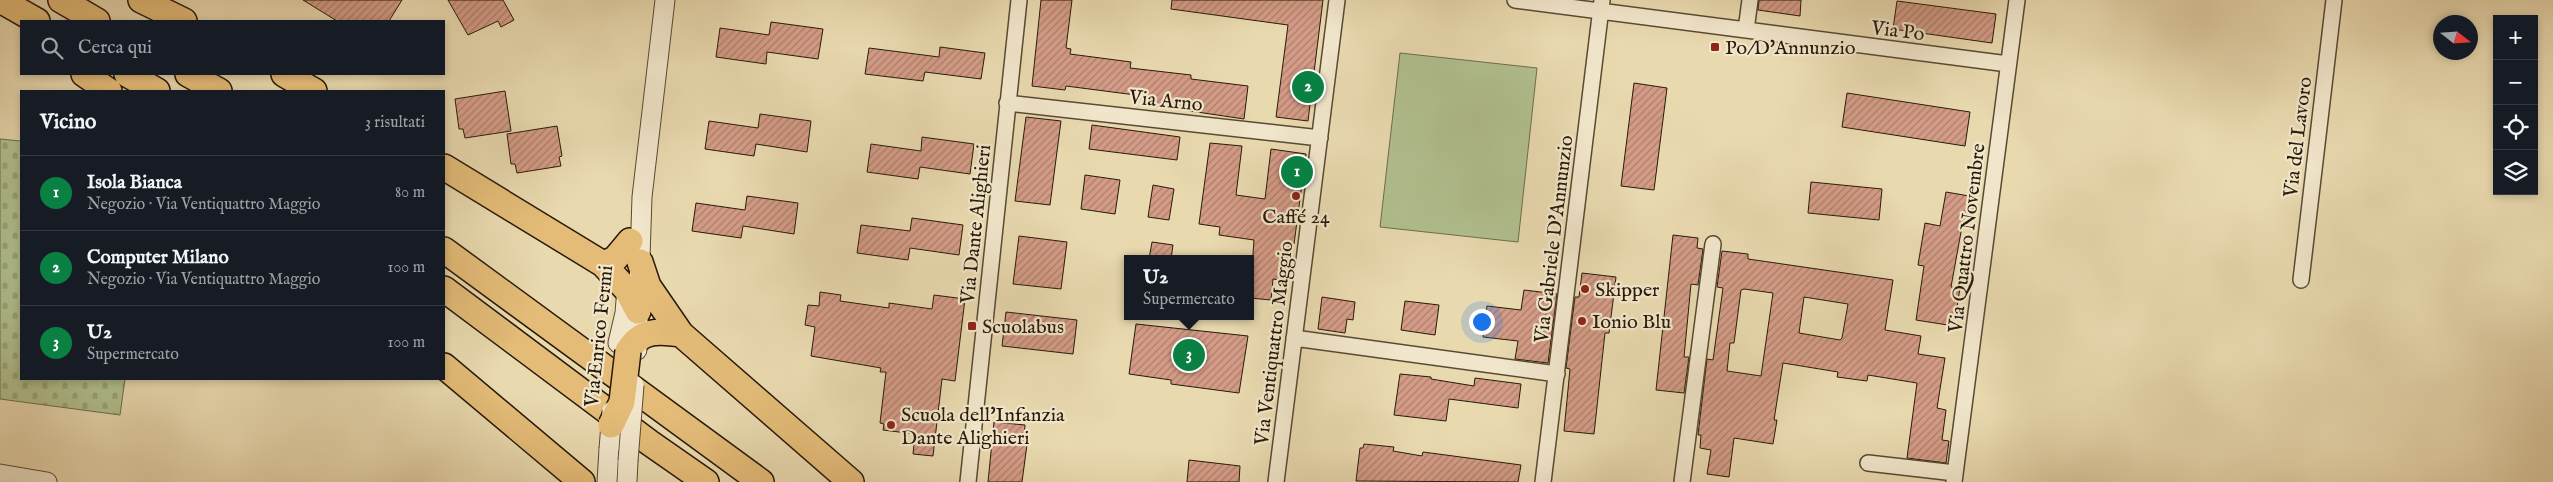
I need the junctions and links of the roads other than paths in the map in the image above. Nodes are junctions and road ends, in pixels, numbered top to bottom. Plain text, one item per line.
1 (0, 0) edge
2 (60, 0) edge
3 (141, 0) edge
4 (665, 0) edge
5 (1019, 0) edge
6 (1337, 0) edge
7 (1515, 0) edge
8 (1750, 0) edge
9 (2017, 0) edge
10 (2334, 0) edge
11 (1601, 6) edge
12 (35, 20) edge
13 (95, 20) edge
14 (182, 20) edge
15 (20, 21) edge
16 (1746, 30) junction
17 (2008, 64) junction
18 (85, 75) edge
19 (129, 75) edge
20 (190, 75) edge
21 (286, 75) edge
22 (108, 90) edge
23 (155, 90) edge
24 (217, 90) edge
25 (312, 90) edge
26 (1007, 103) junction
27 (1320, 138) junction
28 (445, 169) edge
29 (1713, 244) dead end
30 (445, 251) edge
31 (635, 251) junction
32 (603, 264) junction
33 (2300, 280) dead end
34 (445, 290) edge
35 (632, 300) junction
36 (681, 334) junction
37 (1294, 338) junction
38 (630, 348) junction
39 (445, 367) edge
40 (1557, 374) junction
41 (610, 437) joint
42 (1868, 463) dead end
43 (0, 474) edge
44 (1955, 478) edge
45 (47, 482) edge
46 (582, 482) edge
47 (607, 482) edge
48 (627, 482) edge
49 (706, 482) edge
50 (761, 482) edge
51 (851, 482) edge
52 (968, 482) edge
53 (1276, 482) edge
54 (1543, 482) edge
55 (1682, 482) edge

1 - 12 highway
1 - 15 highway
2 - 13 highway
3 - 14 highway
4 - 31 street, Via Enrico Fermi
5 - 26 street, Via Dante Alighieri
6 - 27 street, Via Ventiquattro Maggio
7 - 11 street, Via Po
8 - 16 street
9 - 17 street, Via Quattro Novembre
10 - 33 street, Via del Lavoro
11 - 16 street, Via Po
11 - 40 street, Via Gabriele D'Annunzio
16 - 17 street, Via Po
17 - 44 street, Via Quattro Novembre
18 - 22 highway
19 - 23 highway
20 - 24 highway
21 - 25 highway
26 - 27 street, Via Arno
26 - 52 street, Via Dante Alighieri
27 - 37 street, Via Ventiquattro Maggio
28 - 32 highway
29 - 55 street
30 - 50 highway
31 - 32 highway
31 - 35 street, Via Enrico Fermi
31 - 36 highway
32 - 35 highway
34 - 49 highway
35 - 38 street, Via Enrico Fermi
36 - 38 highway
36 - 51 highway
37 - 40 street
37 - 53 street, Via Ventiquattro Maggio
38 - 41 highway, bridge
38 - 48 street, Via Enrico Fermi, bridge
39 - 46 highway
40 - 54 street, Via Gabriele D'Annunzio
41 - 47 street
42 - 44 street
43 - 45 street

